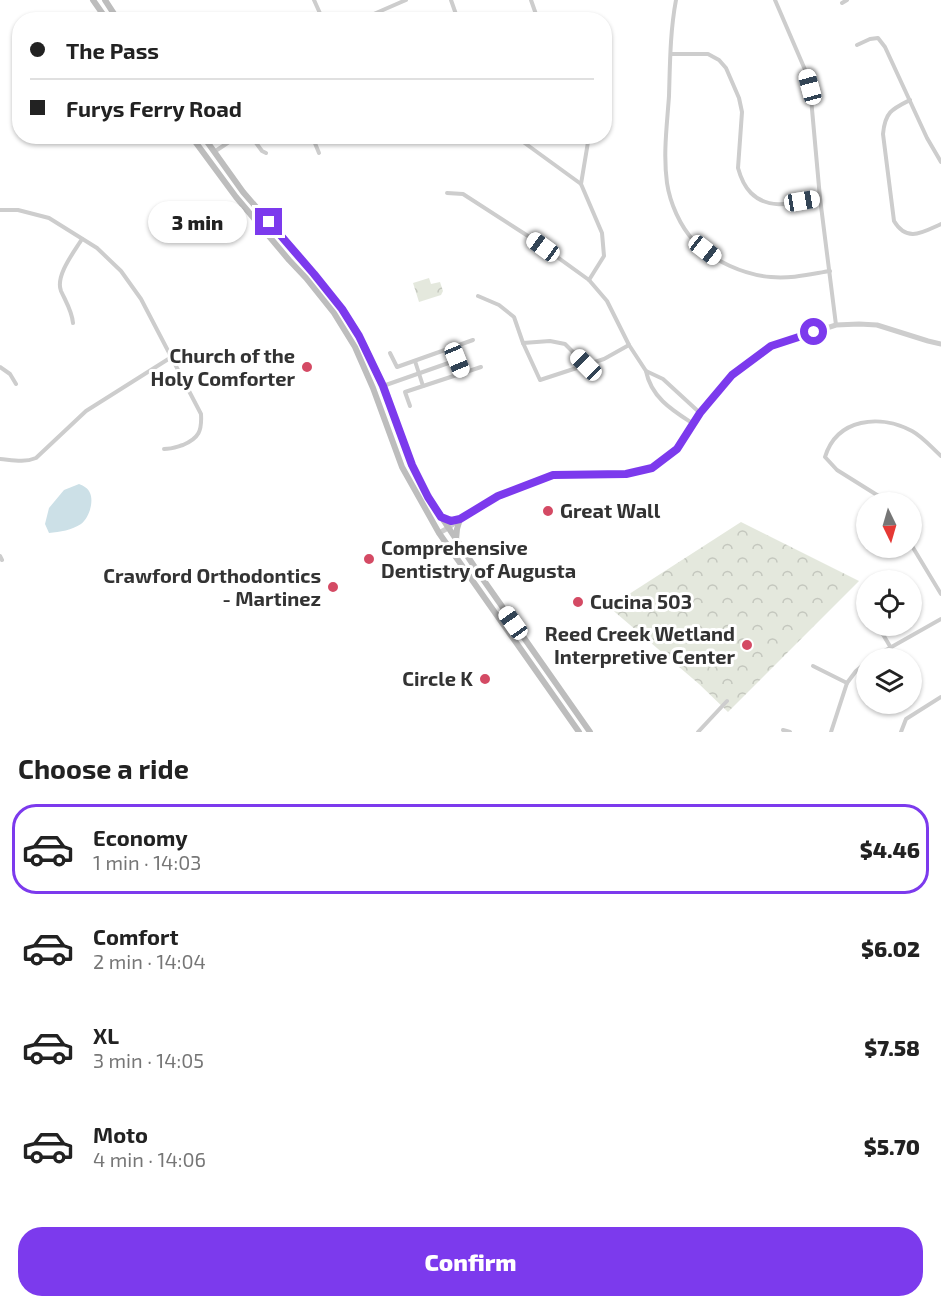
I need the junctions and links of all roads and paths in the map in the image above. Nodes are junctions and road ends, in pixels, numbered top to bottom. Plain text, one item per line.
1 (406, 0) edge
2 (676, 0) edge
3 (775, 0) edge
4 (378, 12) edge
5 (857, 45) dead end
6 (671, 54) junction
7 (910, 100) junction
8 (197, 144) edge
9 (208, 144) edge
10 (226, 144) edge
11 (256, 144) edge
12 (315, 144) edge
13 (525, 144) edge
14 (588, 144) edge
15 (214, 152) junction
16 (266, 153) dead end
17 (319, 153) dead end
18 (941, 162) edge
19 (581, 184) junction
20 (447, 193) dead end
21 (820, 198) junction
22 (0, 210) edge
23 (941, 224) edge
24 (82, 238) junction
25 (830, 271) junction
26 (589, 280) junction
27 (478, 296) dead end
28 (73, 323) dead end
29 (836, 325) junction
30 (473, 340) dead end
31 (523, 343) junction
32 (941, 344) edge
33 (629, 345) junction
34 (454, 347) junction
35 (390, 353) dead end
36 (170, 358) junction
37 (457, 360) junction
38 (415, 361) junction
39 (586, 365) junction
40 (0, 367) edge
41 (481, 367) dead end
42 (646, 371) junction
43 (462, 373) junction
44 (419, 374) junction
45 (16, 384) dead end
46 (383, 386) junction
47 (423, 386) junction
48 (410, 406) dead end
49 (700, 413) junction
50 (693, 423) junction
51 (164, 449) dead end
52 (941, 456) edge
53 (0, 459) edge
54 (872, 492) edge
55 (441, 517) junction
56 (460, 519) junction
57 (448, 528) junction
58 (439, 533) junction
59 (456, 540) junction
60 (919, 558) edge
61 (941, 594) edge
62 (941, 619) edge
63 (884, 636) edge
64 (891, 648) joint
65 (535, 655) junction
66 (528, 660) junction
67 (813, 666) dead end
68 (856, 671) edge
69 (847, 682) junction
70 (941, 697) edge
71 (727, 701) dead end
72 (783, 730) dead end
73 (579, 732) edge
74 (591, 732) edge
75 (698, 732) edge
76 (790, 732) edge
77 (831, 732) edge
78 (902, 732) edge

1 - 4 street
2 - 6 street
3 - 21 street
5 - 7 street
6 - 21 street
6 - 25 street
7 - 18 street
7 - 23 street
8 - 58 main road
9 - 15 main road
10 - 15 street
11 - 16 street
12 - 17 street
13 - 19 street
14 - 19 street
15 - 46 main road
19 - 26 street
20 - 26 street
21 - 25 street
22 - 24 street
24 - 28 street
24 - 36 street
25 - 29 street
26 - 33 street
27 - 31 street
29 - 32 street
29 - 49 street
30 - 34 street
31 - 39 street
31 - 39 street
33 - 39 street
33 - 42 street
34 - 37 street
34 - 38 street
35 - 38 street
36 - 51 street
36 - 53 street
37 - 43 street
37 - 44 street
38 - 44 street
40 - 45 street
41 - 43 street
42 - 49 street
42 - 50 street
43 - 47 street
44 - 46 street
44 - 47 street
46 - 55 main road
47 - 48 street
49 - 50 street
50 - 56 street
52 - 54 street
55 - 56 main road
55 - 57 main road
56 - 57 street
56 - 59 main road
57 - 58 street
57 - 59 main road
58 - 66 main road
59 - 65 main road
60 - 61 street
62 - 64 street
63 - 64 street
65 - 66 main road
65 - 74 main road
66 - 73 main road
67 - 69 street
68 - 69 street
69 - 77 street
70 - 78 street
71 - 75 street
72 - 76 street

